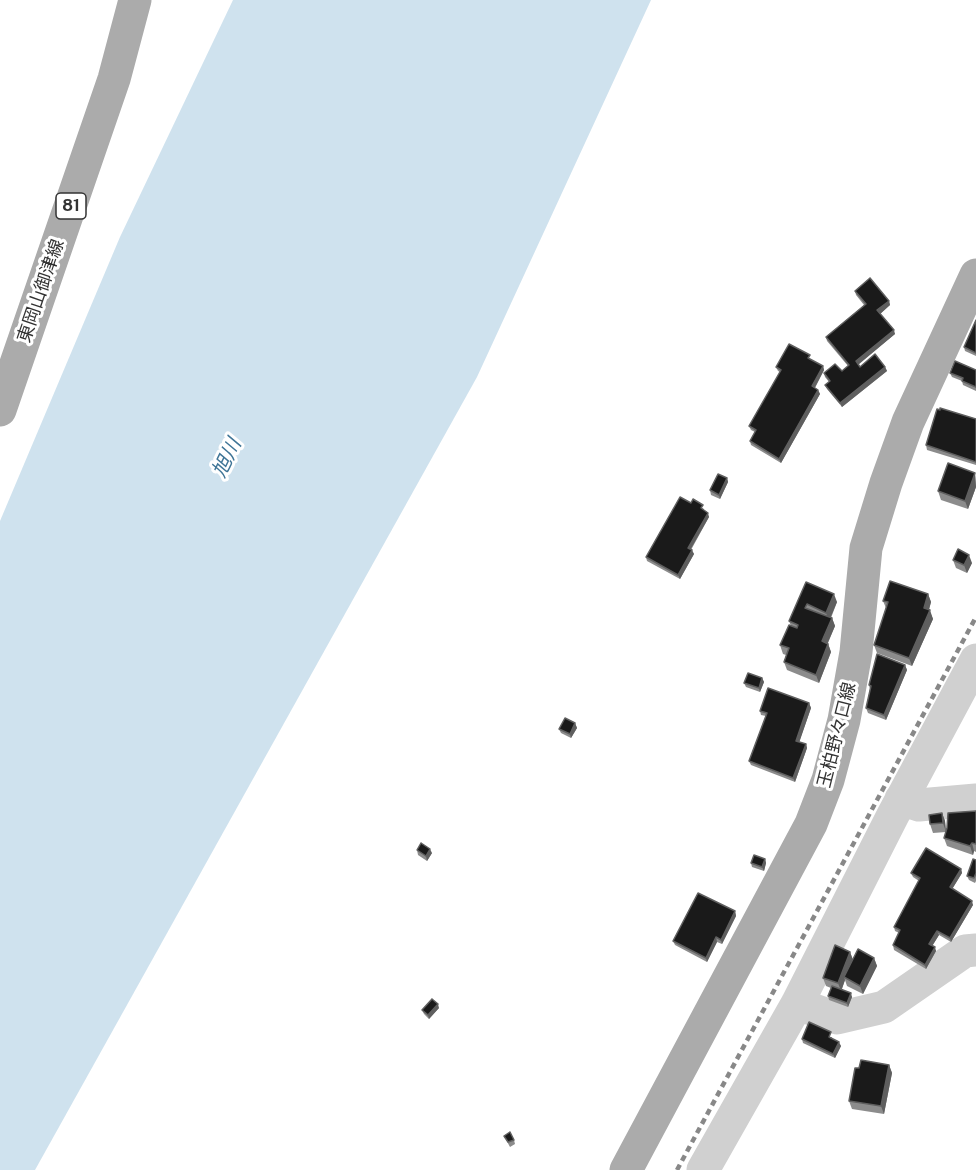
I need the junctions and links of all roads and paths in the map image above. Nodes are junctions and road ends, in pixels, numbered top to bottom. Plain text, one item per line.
1 (135, 0) edge
2 (976, 277) edge
3 (0, 410) edge
4 (976, 660) edge
5 (901, 799) junction
6 (976, 800) edge
7 (976, 950) edge
8 (796, 1004) junction
9 (626, 1170) edge
10 (703, 1170) edge

1 - 3 main road, 東岡山御津線 / 81
2 - 9 main road, 玉柏野々口線
4 - 5 street
5 - 6 street
5 - 8 street
7 - 8 street
8 - 10 street

